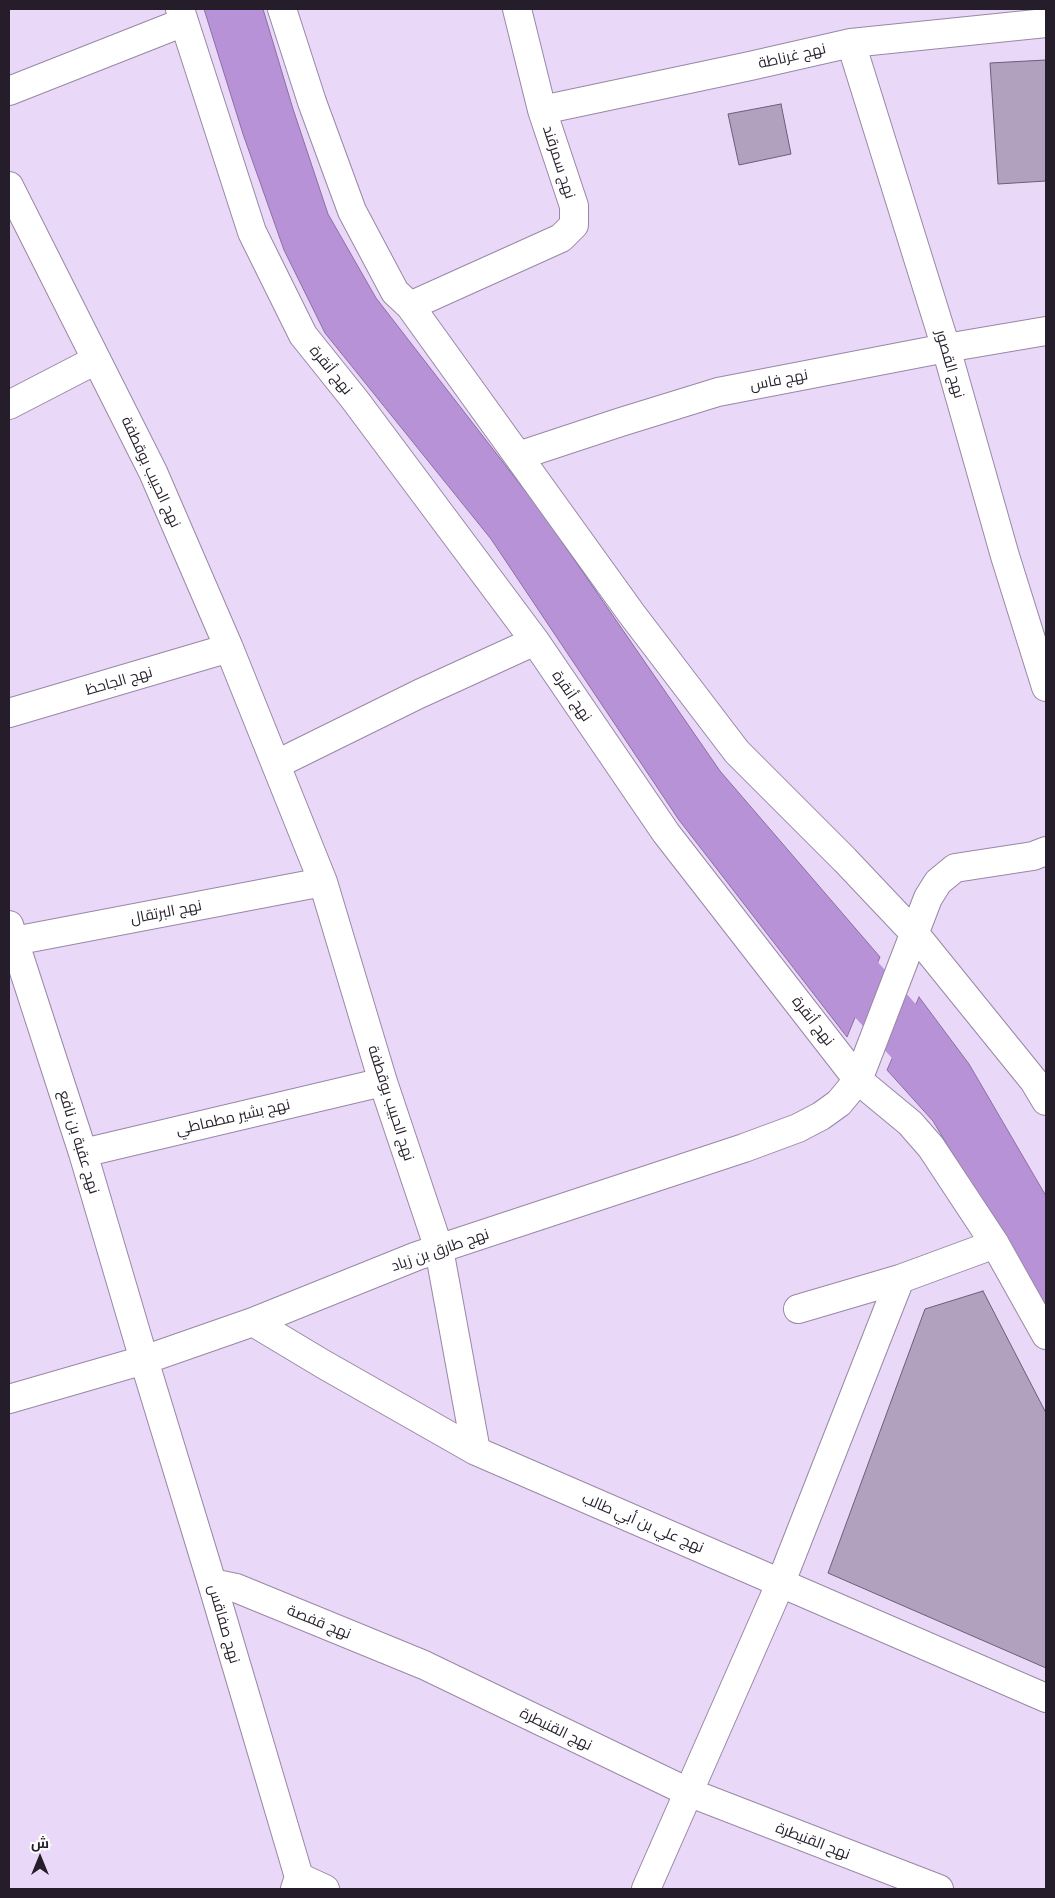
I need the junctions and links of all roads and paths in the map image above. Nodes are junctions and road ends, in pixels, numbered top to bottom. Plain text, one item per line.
1 (282, 9) edge
2 (517, 9) edge
3 (182, 15) edge
4 (1046, 23) edge
5 (851, 42) junction
6 (9, 91) edge
7 (542, 110) junction
8 (9, 186) edge
9 (410, 306) junction
10 (1046, 331) edge
11 (946, 348) junction
12 (96, 360) junction
13 (9, 405) edge
14 (518, 456) junction
15 (535, 641) junction
16 (229, 648) junction
17 (1046, 687) edge
18 (9, 713) edge
19 (277, 764) junction
20 (1042, 859) edge
21 (323, 882) junction
22 (914, 934) junction
23 (11, 936) edge
24 (858, 1080) junction
25 (383, 1082) junction
26 (1046, 1101) edge
27 (84, 1153) junction
28 (995, 1244) junction
29 (439, 1249) junction
30 (900, 1279) junction
31 (798, 1309) dead end
32 (253, 1322) junction
33 (1046, 1335) edge
34 (144, 1360) junction
35 (9, 1398) edge
36 (476, 1451) junction
37 (780, 1582) junction
38 (212, 1583) junction
39 (424, 1665) joint
40 (1046, 1698) edge
41 (688, 1792) junction
42 (297, 1883) edge
43 (325, 1889) edge
44 (646, 1889) edge
45 (939, 1889) edge

1 - 9 street
2 - 7 street, نهج سمرقند
3 - 6 street
3 - 15 street, نهج أنقرة
4 - 5 street, نهج غرناطة
5 - 7 street, نهج غرناطة
5 - 11 street, نهج القصور
7 - 9 street, نهج سمرقند
8 - 12 street, نهج الحبيب بوقطفة
9 - 14 street
10 - 11 street, نهج فاس
11 - 14 street, نهج فاس
11 - 17 street, نهج القصور
12 - 13 street
12 - 16 street, نهج الحبيب بوقطفة
14 - 22 street
15 - 19 street
15 - 24 street, نهج أنقرة
16 - 18 street, نهج الجاحظ
16 - 19 street, نهج الحبيب بوقطفة
19 - 21 street, نهج الحبيب بوقطفة
20 - 22 street, نهج طارق بن زياد
21 - 23 street, نهج البرتقال
21 - 25 street, نهج الحبيب بوقطفة
22 - 24 street, نهج طارق بن زياد
22 - 26 street
23 - 27 street, نهج عقبة بن نافع
24 - 28 street, نهج أنقرة
24 - 29 street, نهج طارق بن زياد
25 - 27 street, نهج بشير مطماطي
25 - 29 street, نهج الحبيب بوقطفة
27 - 34 street, نهج عقبة بن نافع
28 - 30 street
28 - 33 street, نهج أنقرة
29 - 32 street, نهج طارق بن زياد
29 - 36 street, نهج الحبيب بوقطفة
30 - 31 street
30 - 37 street
32 - 34 street, نهج طارق بن زياد
32 - 36 street, نهج علي بن أبي طالب
34 - 35 street, نهج طارق بن زياد
34 - 38 street, نهج صفاقس
36 - 37 street, نهج علي بن أبي طالب
37 - 40 street, نهج علي بن أبي طالب
37 - 41 street
38 - 39 street, نهج قفصة
38 - 42 street, نهج صفاقس
39 - 41 street, نهج القنيطرة
41 - 44 street
41 - 45 street, نهح القنيطرة
42 - 43 street

